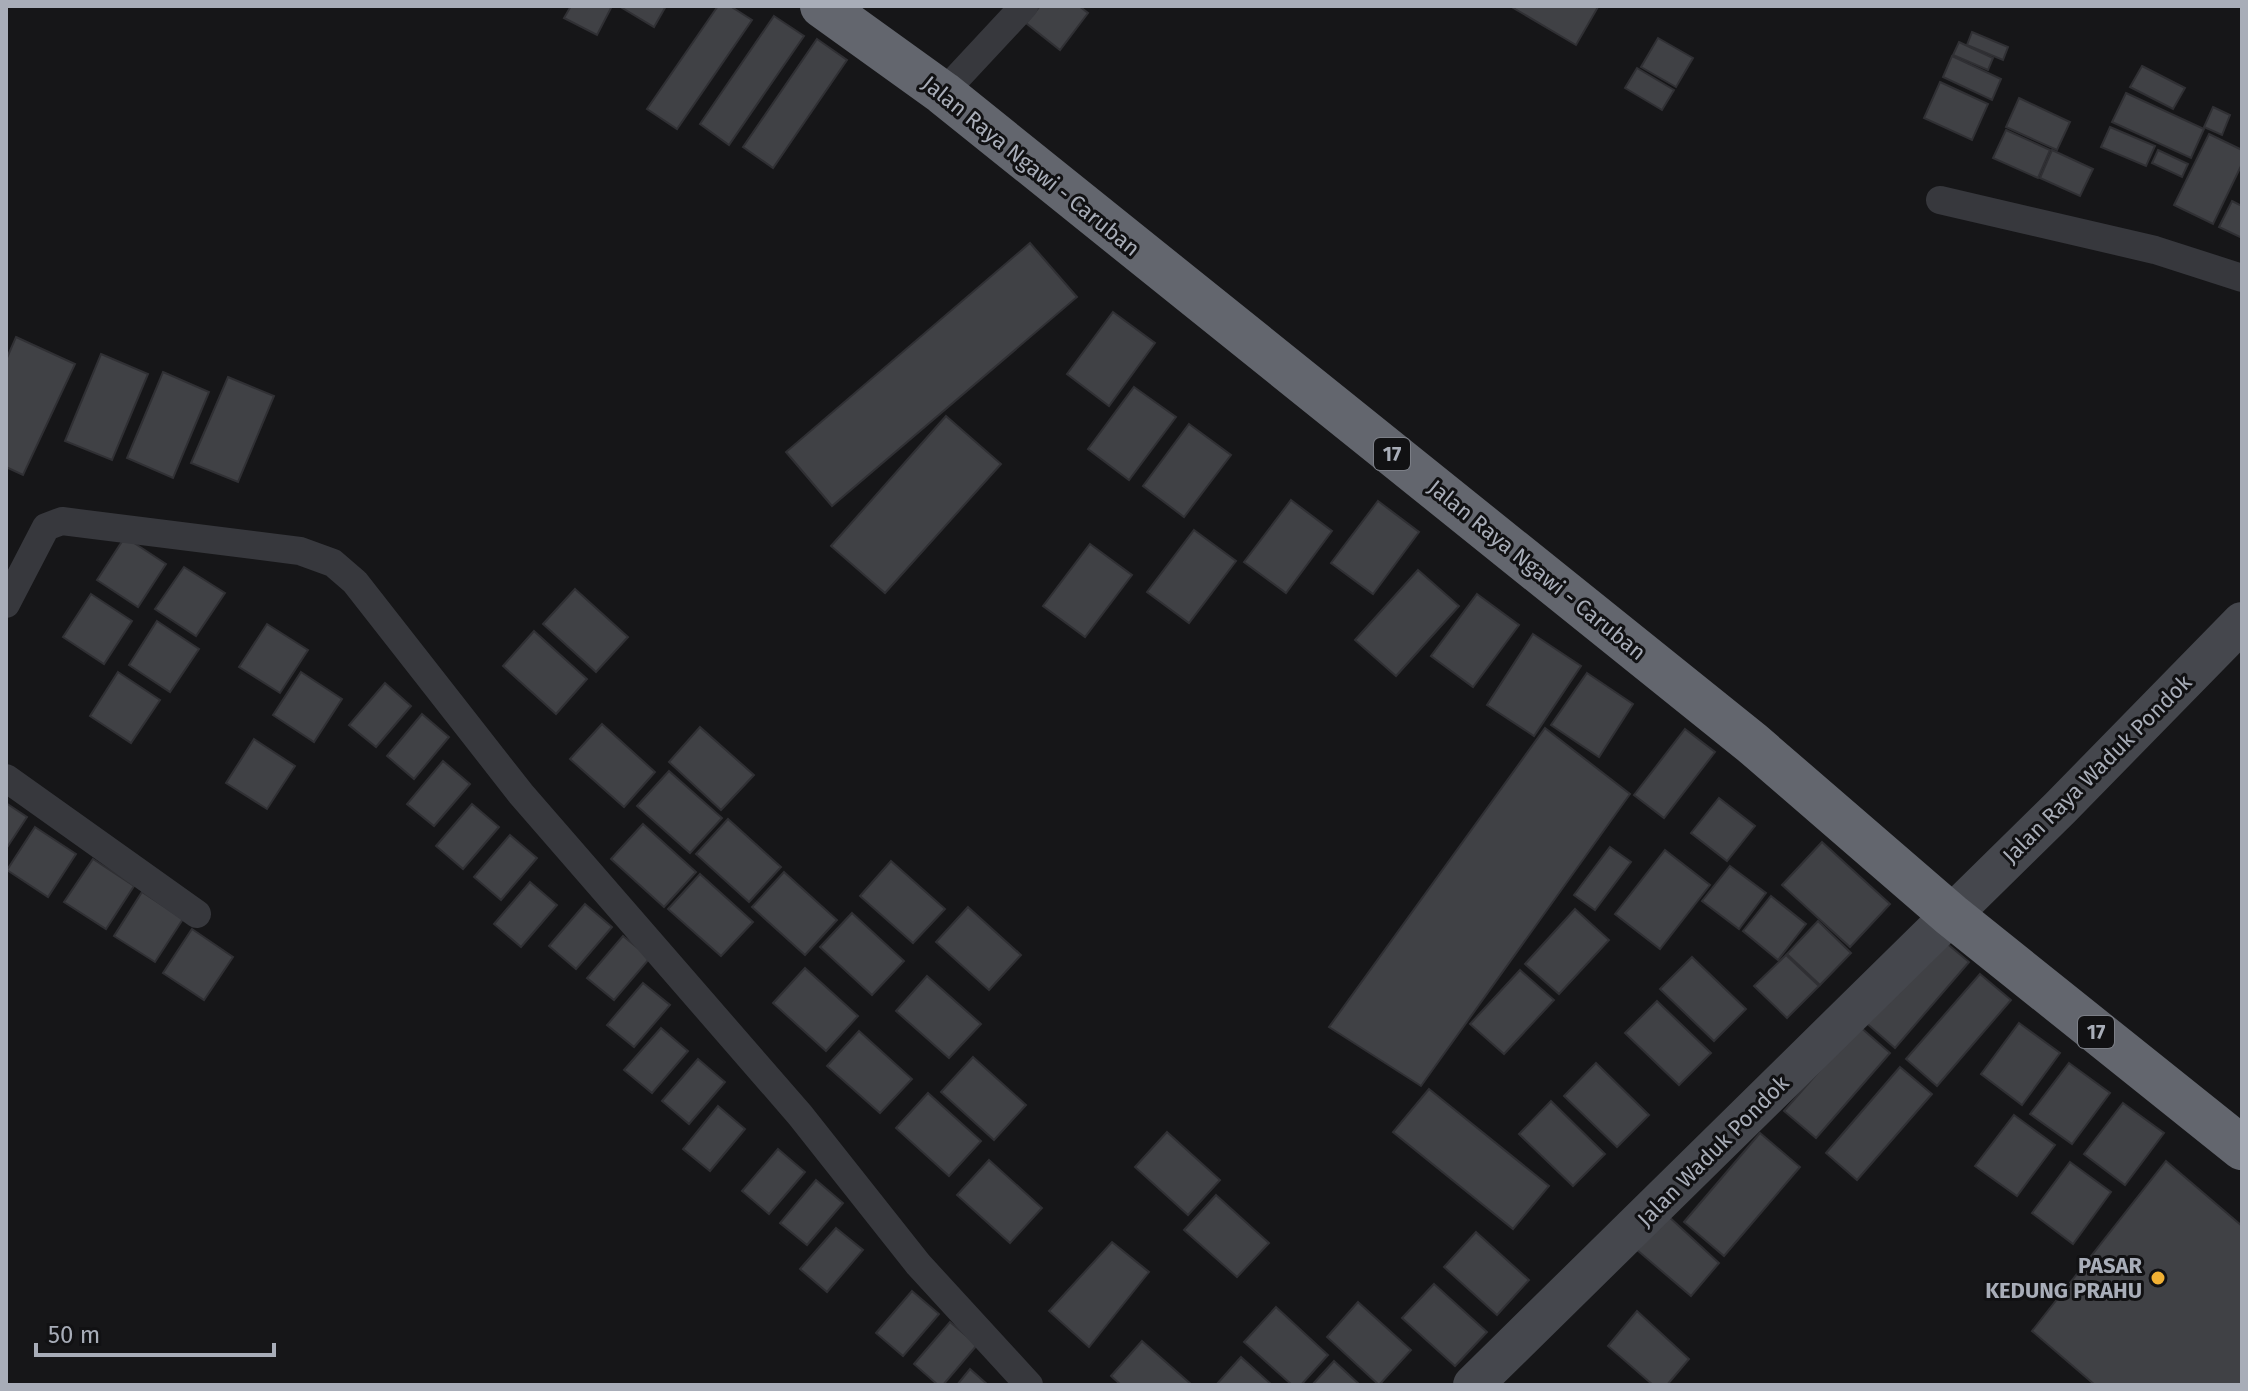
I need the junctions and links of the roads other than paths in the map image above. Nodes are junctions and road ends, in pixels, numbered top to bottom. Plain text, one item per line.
1 (822, 6) edge
2 (1024, 6) edge
3 (943, 93) junction
4 (1940, 200) dead end
5 (2242, 278) edge
6 (6, 604) edge
7 (2242, 622) edge
8 (6, 778) edge
9 (197, 914) dead end
10 (1951, 915) junction
11 (2242, 1148) edge
12 (1029, 1385) edge
13 (1473, 1385) edge

1 - 3 highway, Jalan Raya Ngawi - Caruban / 17
2 - 3 street
3 - 10 highway, Jalan Raya Ngawi - Caruban / 17
4 - 5 street
6 - 12 street
7 - 10 street, Jalan Raya Waduk Pondok
8 - 9 street
10 - 11 highway, Jalan Raya Ngawi - Caruban / 17
10 - 13 street, Jalan Waduk Pondok

